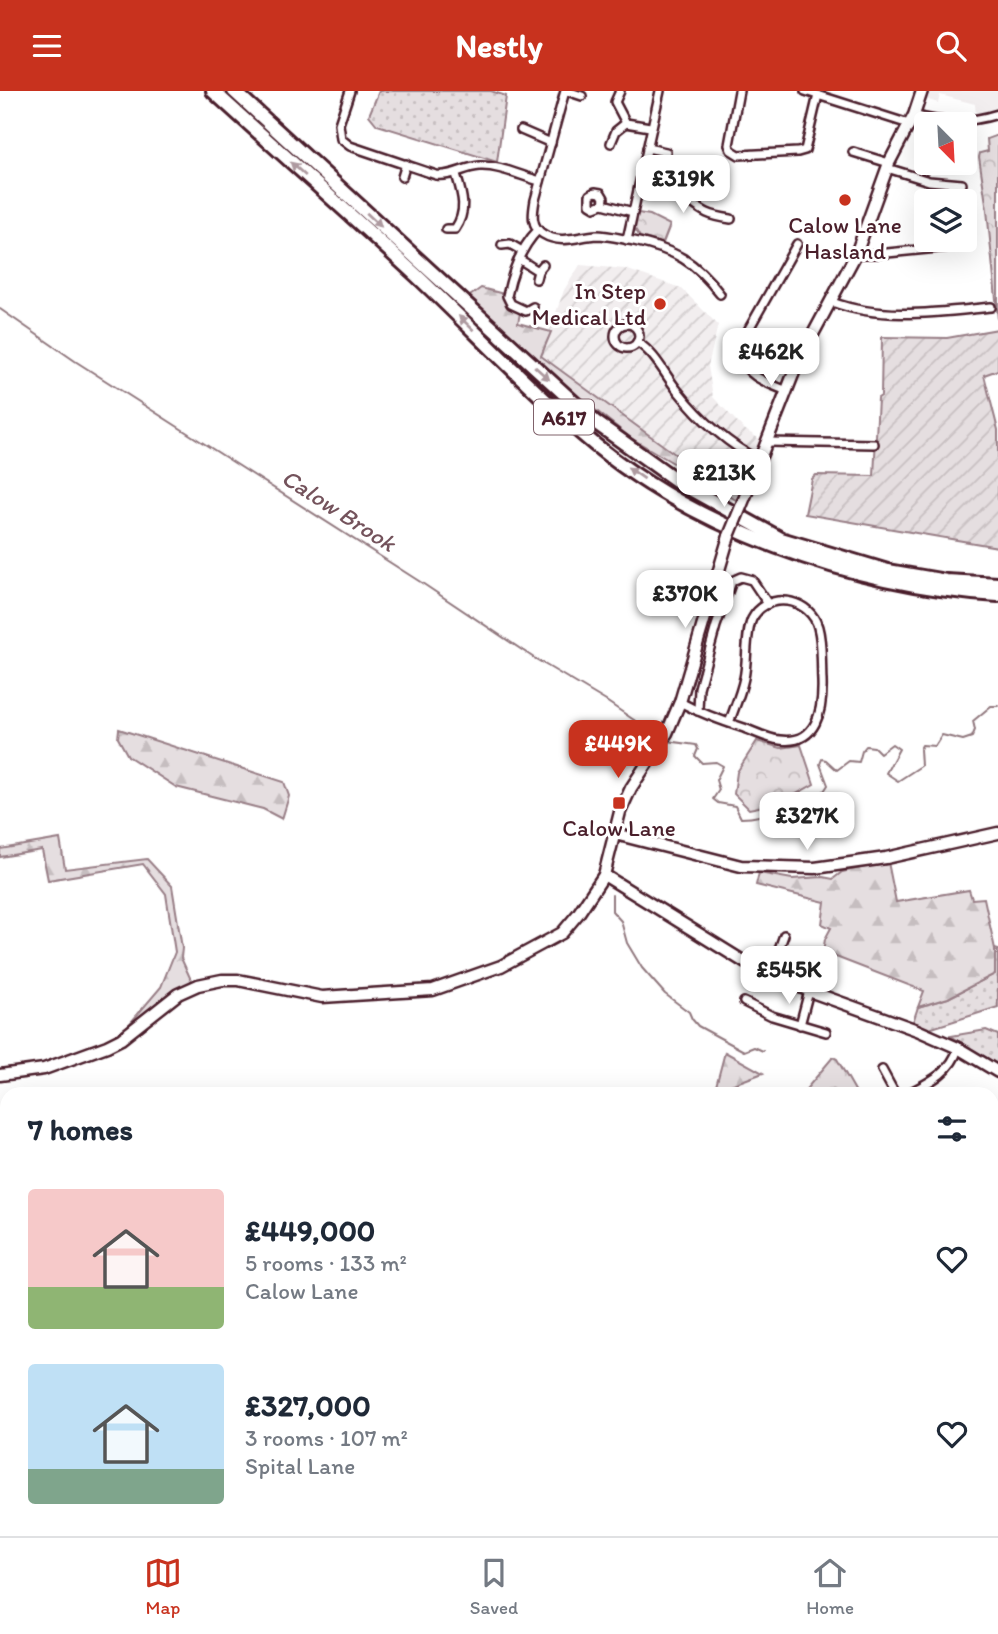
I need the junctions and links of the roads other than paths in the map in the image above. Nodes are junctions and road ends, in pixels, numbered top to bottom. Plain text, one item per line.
1 (213, 91) edge
2 (234, 91) edge
3 (350, 91) edge
4 (566, 91) edge
5 (620, 91) edge
6 (660, 91) edge
7 (739, 91) edge
8 (806, 91) edge
9 (922, 91) edge
10 (818, 95) junction
11 (582, 96) dead end
12 (998, 114) edge
13 (911, 119) junction
14 (626, 123) junction
15 (650, 127) junction
16 (521, 130) dead end
17 (551, 143) junction
18 (611, 143) dead end
19 (647, 148) junction
20 (666, 152) dead end
21 (853, 152) dead end
22 (406, 164) junction
23 (888, 165) junction
24 (456, 174) junction
25 (402, 177) dead end
26 (540, 181) junction
27 (640, 183) junction
28 (962, 184) dead end
29 (603, 204) dead end
30 (633, 212) junction
31 (731, 219) dead end
32 (538, 230) junction
33 (453, 231) dead end
34 (627, 240) junction
35 (502, 244) dead end
36 (797, 244) dead end
37 (914, 250) edge
38 (522, 251) junction
39 (856, 254) junction
40 (519, 259) junction
41 (539, 272) dead end
42 (720, 294) dead end
43 (832, 302) junction
44 (991, 307) dead end
45 (529, 312) dead end
46 (637, 342) dead end
47 (787, 391) junction
48 (768, 442) junction
49 (874, 444) dead end
50 (760, 461) junction
51 (998, 585) edge
52 (998, 595) edge
53 (768, 604) junction
54 (680, 702) junction
55 (698, 711) junction
56 (729, 723) junction
57 (998, 833) edge
58 (615, 834) junction
59 (604, 875) junction
60 (784, 935) dead end
61 (770, 974) junction
62 (809, 991) junction
63 (744, 1002) dead end
64 (800, 1025) junction
65 (826, 1032) dead end
66 (958, 1048) junction
67 (882, 1070) dead end
68 (998, 1072) edge
69 (0, 1075) edge
70 (891, 1087) edge
71 (919, 1087) edge

52 -> 1 highway, A617
2 -> 51 highway, A617
3 - 22 street
4 - 11 street
4 - 17 street
5 - 14 street
6 - 15 street
7 - 10 street
8 - 10 street
9 - 13 street
10 - 13 street
12 - 13 street
13 - 23 street
14 - 15 street
14 - 18 street
15 - 19 street
16 - 17 street
17 - 26 street
19 - 20 street
19 - 27 street
21 - 23 street
22 - 24 street
22 - 25 street
23 - 28 street
23 - 39 street
24 - 26 street
24 - 33 street
26 - 32 street
27 - 30 street
27 - 31 street
29 - 30 street
30 - 34 street
32 - 34 street
32 - 38 street
34 - 42 street
35 - 38 street
36 - 47 street
37 - 39 street
38 - 40 street
39 - 43 street
40 - 41 street
40 - 45 street
43 - 44 street
43 - 47 street
46 - 50 street
47 - 48 street
48 - 49 street
48 - 50 street
50 - 54 street, bridge
53 - 55 street
53 - 56 street
53 - 56 street
54 - 55 street
54 - 58 street
55 - 56 street
57 - 58 street
58 - 59 street
59 - 61 street
59 - 69 street
60 - 61 street
61 - 62 street
62 - 64 street
62 - 66 street
63 - 64 street
64 - 65 street
66 - 68 street
66 - 71 street
67 - 70 street

